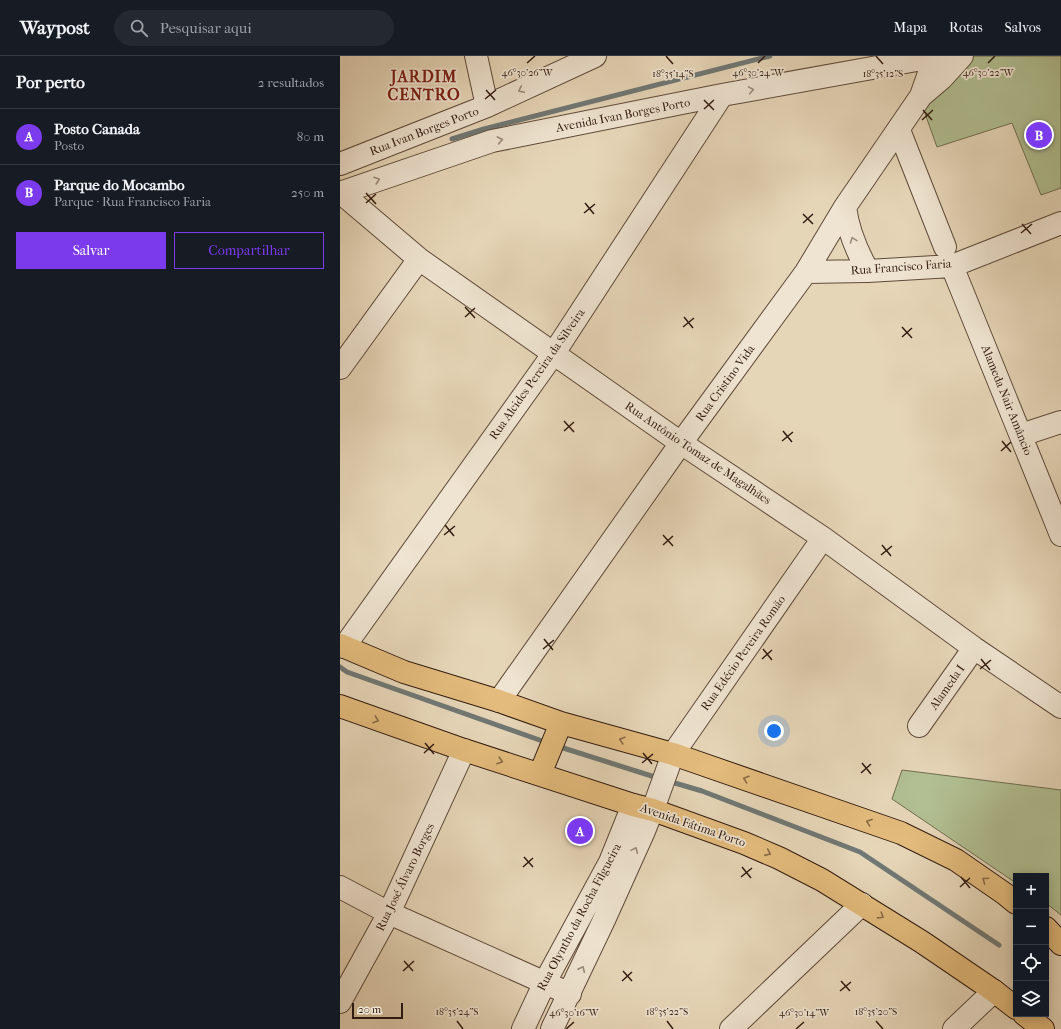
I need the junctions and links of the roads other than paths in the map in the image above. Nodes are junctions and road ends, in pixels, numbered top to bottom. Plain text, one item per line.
1 (476, 56) edge
2 (595, 56) edge
3 (936, 56) edge
4 (962, 56) edge
5 (907, 59) edge
6 (722, 95) junction
7 (921, 96) junction
8 (487, 106) junction
9 (898, 130) junction
10 (340, 164) edge
11 (340, 192) edge
12 (845, 207) junction
13 (1061, 223) edge
14 (949, 256) junction
15 (419, 259) junction
16 (868, 271) junction
17 (806, 272) junction
18 (554, 353) junction
19 (340, 368) edge
20 (1061, 422) edge
21 (1022, 435) junction
22 (681, 442) junction
23 (1061, 535) edge
24 (823, 538) junction
25 (342, 646) edge
26 (974, 648) junction
27 (499, 701) junction
28 (340, 706) edge
29 (1061, 707) edge
30 (919, 726) dead end
31 (558, 729) junction
32 (464, 750) junction
33 (670, 762) junction
34 (543, 767) junction
35 (648, 805) junction
36 (340, 887) edge
37 (1013, 901) edge
38 (862, 904) junction
39 (389, 913) junction
40 (1049, 931) edge
41 (1061, 944) edge
42 (545, 982) junction
43 (994, 991) junction
44 (570, 994) junction
45 (340, 1002) edge
46 (1013, 1006) edge
47 (1028, 1017) edge
48 (523, 1029) edge
49 (552, 1029) edge
50 (731, 1029) edge
51 (954, 1029) edge
52 (1043, 1029) edge

1 - 8 street
2 -> 8 street, Rua Ivan Borges Porto
3 - 5 street, Avenida Ivan Borges Porto
3 - 7 street, Rua Cristino Vida
4 - 7 street
6 -> 5 street, Avenida Ivan Borges Porto
11 -> 6 street, Avenida Ivan Borges Porto
6 - 18 street, Rua Alcides Pereira da Silveira
7 - 9 street, Rua Cristino Vida
8 - 10 street, Rua Ivan Borges Porto
9 - 12 street, Rua Cristino Vida
9 - 14 street, Alameda Nair Amâncio
11 - 15 street, Rua Antônio Tomaz de Magalhães
16 -> 12 street
12 - 17 street, Rua Cristino Vida
13 - 14 street, Rua Francisco Faria
14 - 16 street, Rua Francisco Faria
14 - 21 street, Alameda Nair Amâncio
15 - 18 street, Rua Antônio Tomaz de Magalhães
15 - 19 street
16 - 17 street, Rua Francisco Faria
17 - 22 street, Rua Cristino Vida
18 - 22 street, Rua Antônio Tomaz de Magalhães
18 - 25 street, Rua Alcides Pereira da Silveira
20 - 21 street
21 - 23 street, Alameda Nair Amâncio
22 - 24 street, Rua Antônio Tomaz de Magalhães
22 - 27 street, Rua Cristino Vida
24 - 26 street, Rua Antônio Tomaz de Magalhães
24 - 33 street, Rua Edécio Pereira Romão
25 - 27 main road
26 - 29 street, Rua Antônio Tomaz de Magalhães
26 - 30 street, Alameda I
27 - 31 main road
28 -> 32 main road, Avenida Fátima Porto
33 -> 31 main road
31 - 34 main road
32 -> 34 main road, Avenida Fátima Porto
32 - 39 street, Rua José Álvaro Borges
33 - 35 street, Rua Edécio Pereira Romão
37 -> 33 main road
34 - 35 main road, Avenida Fátima Porto
35 -> 38 main road, Avenida Fátima Porto
35 - 42 street, Rua Olyntho da Rocha Filgueira
44 -> 35 street, Rua Olyntho da Rocha Filgueira
36 - 39 street
38 -> 43 main road, Avenida Fátima Porto
38 - 50 street
39 - 42 street
39 - 45 street, Rua José Álvaro Borges
40 - 41 main road
42 - 44 street
42 - 48 street, Rua Olyntho da Rocha Filgueira
43 - 46 main road, Avenida Fátima Porto
43 - 51 street
44 - 49 street, Rua Olyntho da Rocha Filgueira
47 - 52 main road

